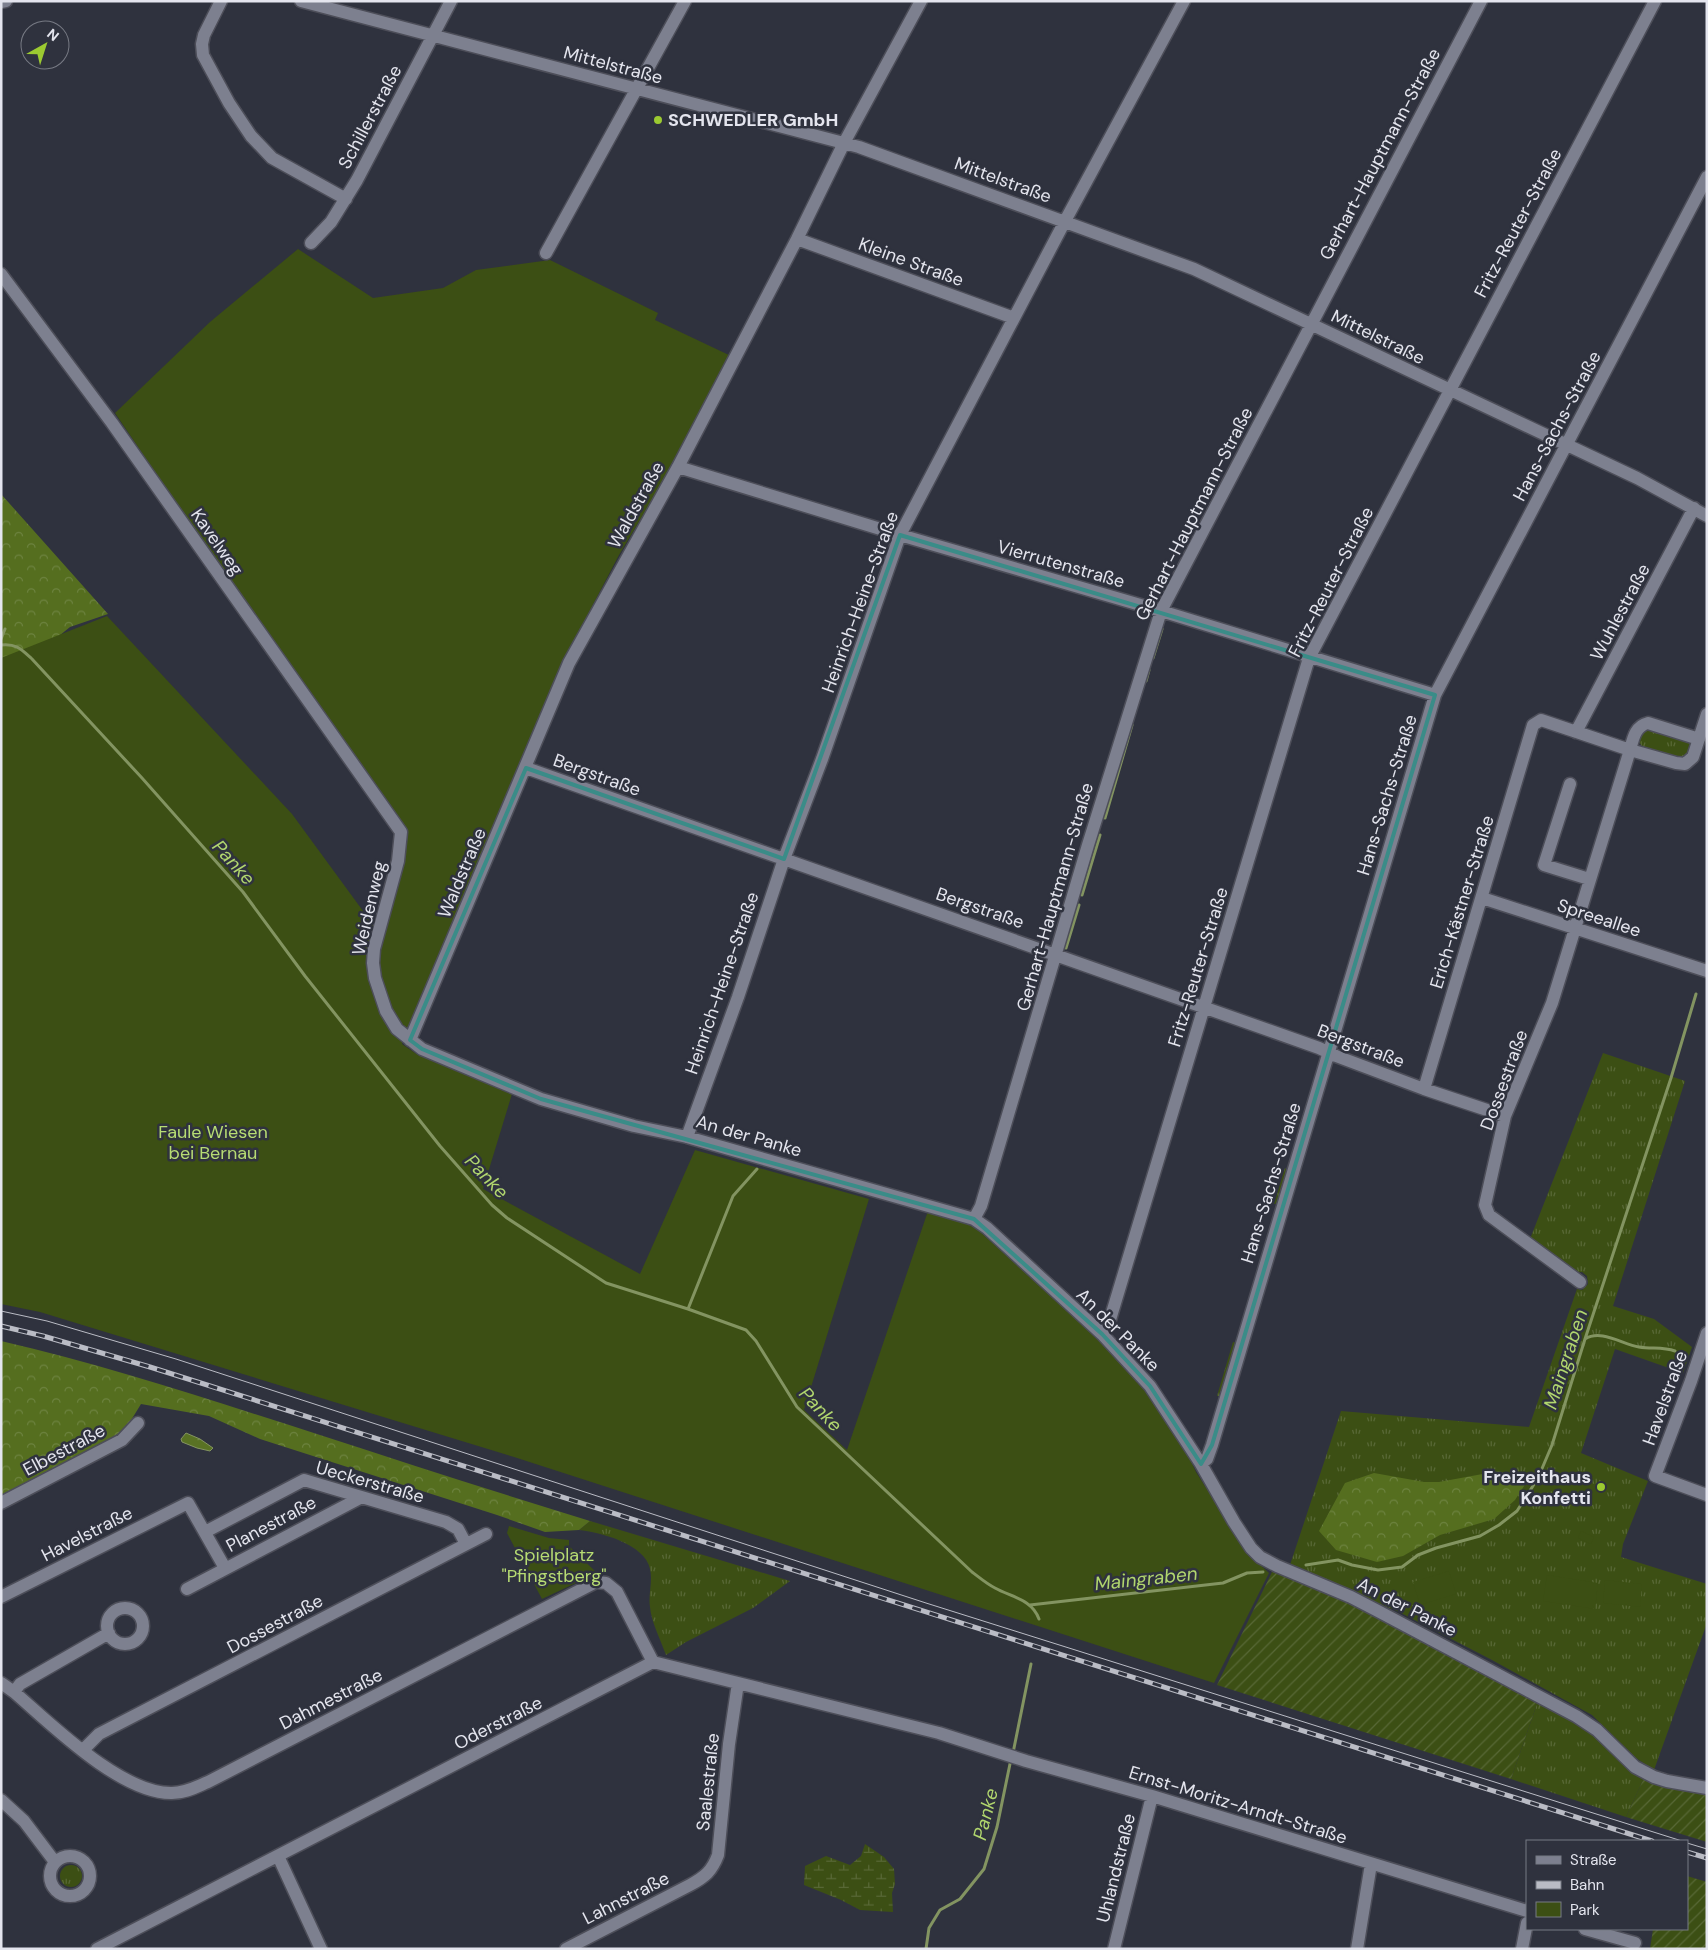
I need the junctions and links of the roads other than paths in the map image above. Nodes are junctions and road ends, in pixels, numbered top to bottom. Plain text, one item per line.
1 (6, 1) edge
2 (220, 1) edge
3 (301, 1) edge
4 (451, 1) edge
5 (685, 1) edge
6 (922, 1) edge
7 (1184, 1) edge
8 (1481, 1) edge
9 (1656, 1) edge
10 (1, 2) edge
11 (432, 36) junction
12 (638, 90) junction
13 (844, 142) junction
14 (1707, 177) edge
15 (346, 199) junction
16 (1065, 221) junction
17 (797, 239) junction
18 (311, 243) dead end
19 (546, 253) dead end
20 (1, 274) edge
21 (1014, 318) junction
22 (1310, 324) junction
23 (1450, 391) junction
24 (1566, 446) junction
25 (678, 467) junction
26 (1694, 508) junction
27 (1707, 516) edge
28 (900, 535) junction
29 (1161, 611) junction
30 (1309, 658) junction
31 (1435, 695) junction
32 (1707, 714) edge
33 (1576, 732) junction
34 (1699, 738) junction
35 (1630, 750) junction
36 (526, 768) junction
37 (1570, 784) dead end
38 (400, 832) joint
39 (784, 859) junction
40 (1589, 879) junction
41 (1482, 898) junction
42 (1575, 929) junction
43 (1056, 954) junction
44 (1707, 971) edge
45 (1205, 1008) junction
46 (410, 1040) junction
47 (1328, 1052) junction
48 (1424, 1089) junction
49 (1505, 1116) junction
50 (686, 1136) junction
51 (974, 1219) junction
52 (1580, 1282) dead end
53 (1707, 1332) edge
54 (1102, 1334) junction
55 (138, 1423) dead end
56 (1201, 1464) junction
57 (1707, 1495) edge
58 (360, 1498) junction
59 (188, 1502) joint
60 (1, 1503) edge
61 (205, 1532) junction
62 (486, 1534) dead end
63 (466, 1544) junction
64 (225, 1568) junction
65 (186, 1589) dead end
66 (1, 1597) edge
67 (109, 1633) dead end
68 (653, 1662) junction
69 (1, 1683) edge
70 (738, 1683) junction
71 (14, 1692) junction
72 (83, 1750) junction
73 (1707, 1788) edge
74 (1152, 1796) junction
75 (2, 1802) edge
76 (278, 1856) junction
77 (55, 1862) dead end
78 (1371, 1864) junction
79 (702, 1878) joint
80 (1526, 1911) edge
81 (1526, 1928) edge
82 (1588, 1930) edge
83 (1635, 1944) dead end
84 (97, 1949) edge
85 (320, 1949) edge
86 (566, 1949) edge
87 (1114, 1949) edge
88 (1357, 1949) edge
89 (1522, 1949) edge

1 - 10 street
2 - 15 street
3 - 11 street, Mittelstraße
4 - 11 street, Schillerstraße
5 - 12 street
6 - 13 street, Waldstraße
7 - 16 street, Heinrich-Heine-Straße
8 - 22 street, Gerhart-Hauptmann-Straße
9 - 23 street, Fritz-Reuter-Straße
11 - 12 street, Mittelstraße
11 - 15 street, Schillerstraße
12 - 13 street, Mittelstraße
12 - 19 street
13 - 16 street, Mittelstraße
13 - 17 street, Waldstraße
14 - 24 street, Hans-Sachs-Straße
15 - 18 street, Schillerstraße
16 - 21 street, Heinrich-Heine-Straße
16 - 22 street, Mittelstraße
17 - 21 street, Kleine Straße
17 - 25 street, Waldstraße
20 - 38 street, Kavelweg
21 - 28 street, Heinrich-Heine-Straße
22 - 23 street, Mittelstraße
22 - 29 street, Gerhart-Hauptmann-Straße
23 - 24 street, Mittelstraße
23 - 30 street, Fritz-Reuter-Straße
24 - 26 street, Mittelstraße
24 - 31 street, Hans-Sachs-Straße
25 - 28 street, Vierrutenstraße
25 - 36 street, Waldstraße
26 - 27 street, Mittelstraße
26 - 33 street, Wuhlestraße
28 - 29 street, Vierrutenstraße
28 - 39 street, Heinrich-Heine-Straße
29 - 30 street, Vierrutenstraße
29 - 43 street, Gerhart-Hauptmann-Straße
30 - 31 street, Vierrutenstraße
30 - 45 street, Fritz-Reuter-Straße
31 - 47 street, Hans-Sachs-Straße
32 - 34 street
33 - 35 street
33 - 41 street, Erich-Kästner-Straße
34 - 35 street
34 - 35 street, Dossestraße
35 - 40 street, Dossestraße
36 - 39 street, Bergstraße
36 - 46 street, Waldstraße
37 - 40 street
38 - 46 street, Weidenweg
39 - 43 street, Bergstraße
39 - 50 street, Heinrich-Heine-Straße
40 - 42 street, Dossestraße
41 - 42 street, Spreeallee
41 - 48 street, Erich-Kästner-Straße
42 - 44 street, Spreeallee
42 - 49 street, Dossestraße
43 - 45 street, Bergstraße
43 - 51 street, Gerhart-Hauptmann-Straße
45 - 47 street, Bergstraße
45 - 54 street, Fritz-Reuter-Straße
46 - 50 street, An der Panke
47 - 48 street, Bergstraße
47 - 56 street, Hans-Sachs-Straße
48 - 49 street, Bergstraße
49 - 52 street, Dossestraße
50 - 51 street, An der Panke
51 - 54 street, An der Panke
53 - 57 street, Havelstraße
54 - 56 street, An der Panke
55 - 60 street, Elbestraße
56 - 73 street, An der Panke
58 - 61 street, Ueckerstraße
58 - 63 street, Ueckerstraße
58 - 64 street, Planestraße
59 - 61 street, Planestraße
59 - 66 street, Havelstraße
61 - 64 street, Planestraße
62 - 63 street, Dossestraße
63 - 72 street, Dossestraße
64 - 65 street, Planestraße
67 - 71 street
68 - 70 street
68 - 72 street, Dahmestraße
68 - 76 street, Oderstraße
69 - 71 street, Dahmestraße
70 - 74 street, Ernst-Moritz-Arndt-Straße
70 - 79 street, Saalestraße
71 - 72 street, Dahmestraße
74 - 78 street, Ernst-Moritz-Arndt-Straße
74 - 87 street, Uhlandstraße
75 - 77 street
76 - 84 street, Oderstraße
76 - 85 street
78 - 80 street, Ernst-Moritz-Arndt-Straße
78 - 88 street
79 - 86 street, Lahnstraße
81 - 89 street
82 - 83 street

